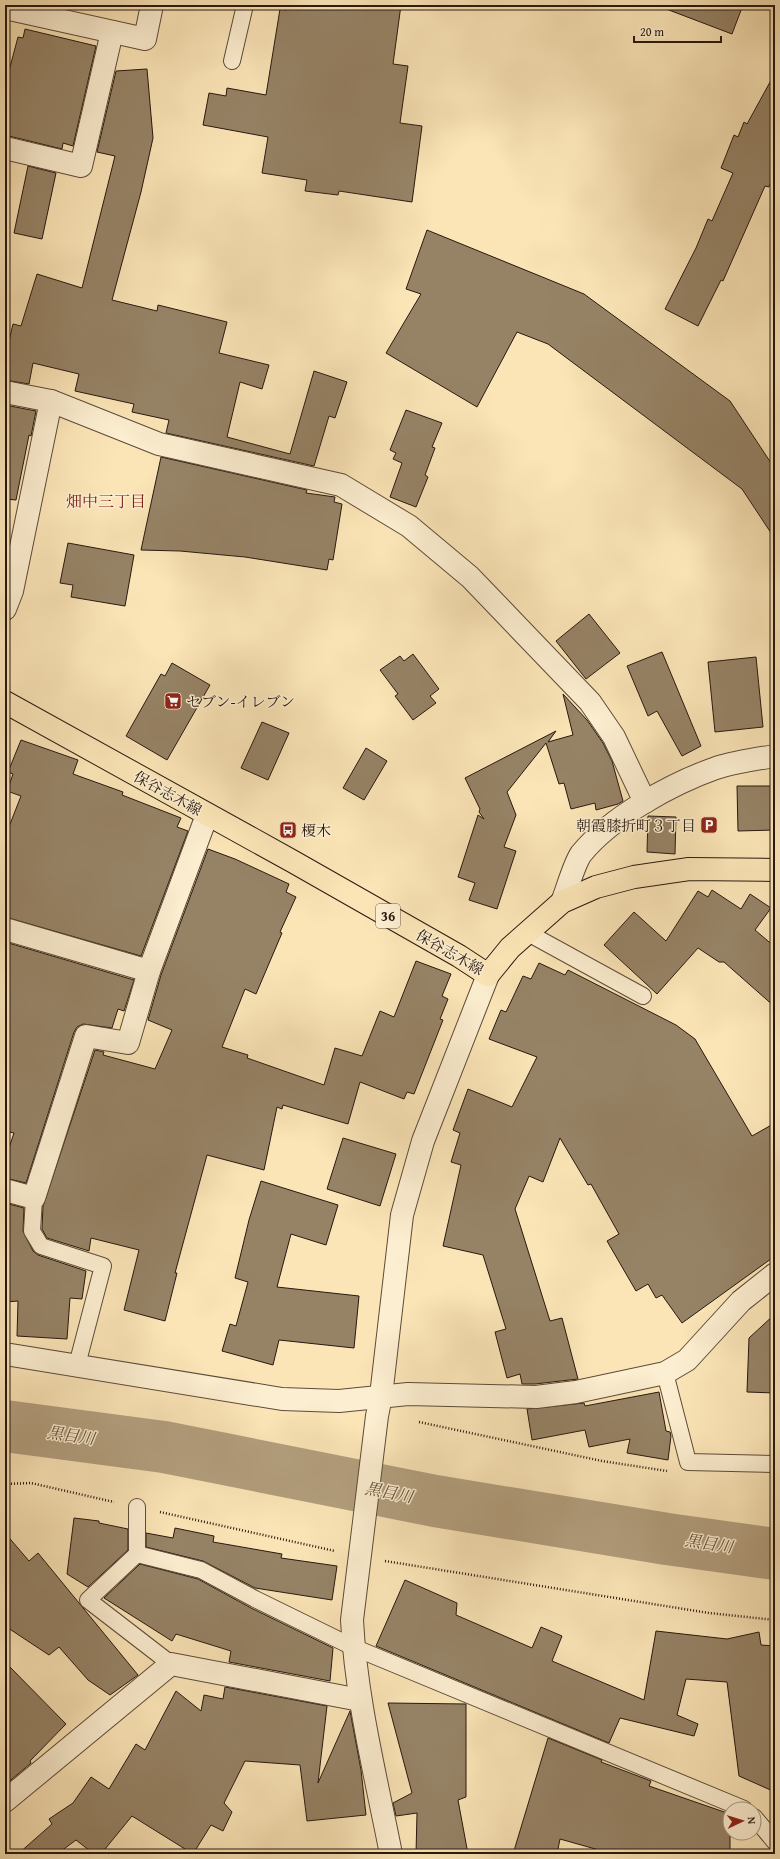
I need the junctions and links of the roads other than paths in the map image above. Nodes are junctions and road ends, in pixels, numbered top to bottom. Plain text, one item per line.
1 (152, 5) edge
2 (245, 5) edge
3 (5, 8) edge
4 (112, 32) junction
5 (232, 61) dead end
6 (5, 148) edge
7 (5, 392) edge
8 (51, 401) junction
9 (5, 609) edge
10 (5, 702) edge
11 (775, 756) edge
12 (645, 802) junction
13 (207, 815) junction
14 (775, 870) edge
15 (562, 902) junction
16 (5, 929) edge
17 (528, 933) junction
18 (149, 971) junction
19 (488, 974) junction
20 (643, 996) dead end
21 (5, 1190) edge
22 (34, 1198) junction
23 (775, 1274) edge
24 (5, 1354) edge
25 (77, 1365) junction
26 (665, 1373) junction
27 (379, 1406) junction
28 (775, 1464) edge
29 (137, 1507) road end
30 (137, 1554) junction
31 (353, 1647) junction
32 (171, 1664) junction
33 (360, 1700) junction
34 (5, 1801) edge
35 (725, 1801) edge
36 (762, 1827) edge
37 (775, 1842) edge
38 (391, 1854) edge

1 - 4 street
2 - 5 lane
3 - 4 street
4 - 6 street
7 - 8 street
8 - 9 street
8 - 12 street
10 - 13 main road, 保谷志木線 / 36
11 - 12 street
12 - 15 street
13 - 18 street
13 - 19 main road, 保谷志木線 / 36
14 - 15 main road, 保谷志木線
15 - 17 main road, 保谷志木線
16 - 18 street
17 - 19 main road, 保谷志木線
17 - 20 lane
18 - 22 street
19 - 27 street
21 - 22 street
22 - 25 lane
23 - 26 street
24 - 25 street
25 - 27 street
26 - 27 street
26 - 28 lane
27 - 31 street
29 - 30 lane
30 - 31 lane
30 - 32 lane
31 - 33 street
31 - 35 lane
32 - 33 street
32 - 34 street
33 - 38 street
36 - 37 lane

